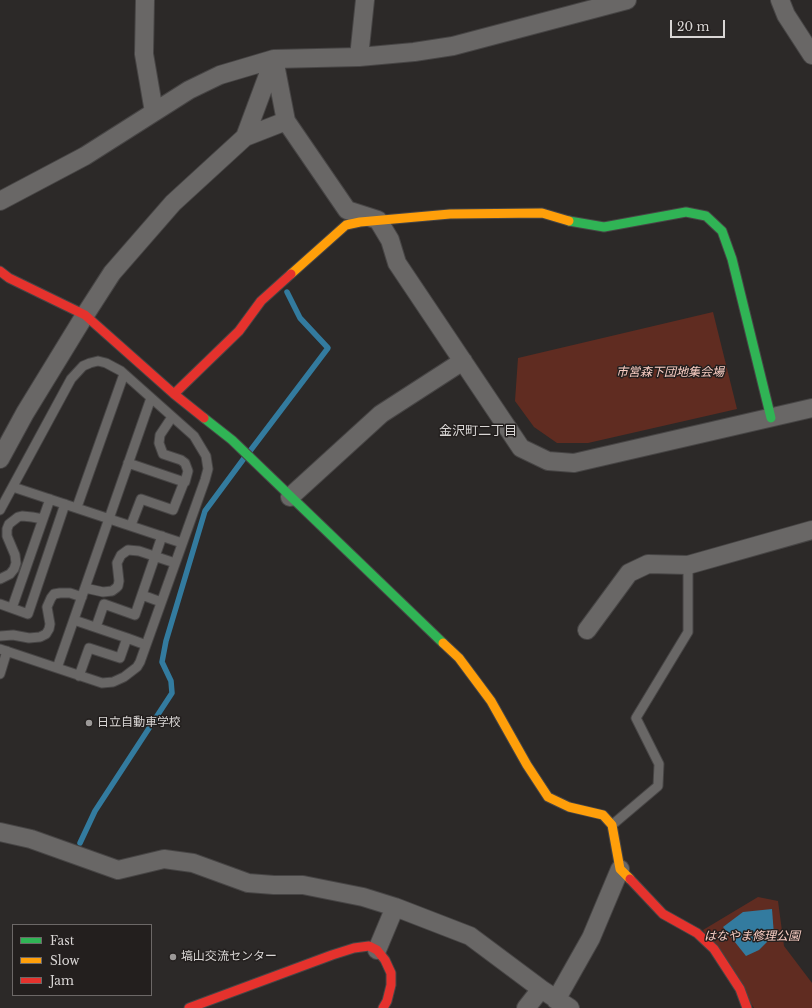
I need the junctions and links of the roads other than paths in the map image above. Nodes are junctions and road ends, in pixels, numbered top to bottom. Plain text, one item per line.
1 (145, 0) edge
2 (366, 0) edge
3 (627, 0) edge
4 (780, 0) edge
5 (812, 55) edge
6 (359, 57) junction
7 (274, 58) junction
8 (154, 112) junction
9 (286, 121) junction
10 (245, 137) junction
11 (0, 202) edge
12 (378, 220) junction
13 (0, 271) edge
14 (85, 315) junction
15 (463, 361) junction
16 (124, 374) junction
17 (174, 394) junction
18 (151, 398) junction
19 (812, 408) edge
20 (172, 417) junction
21 (772, 418) junction
22 (0, 459) edge
23 (128, 463) junction
24 (184, 482) junction
25 (13, 487) junction
26 (202, 488) junction
27 (290, 497) junction
28 (50, 498) junction
29 (65, 504) junction
30 (77, 507) junction
31 (0, 510) edge
32 (109, 518) junction
33 (43, 519) junction
34 (131, 525) junction
35 (812, 530) edge
36 (162, 536) junction
37 (182, 543) junction
38 (155, 556) junction
39 (175, 563) junction
40 (688, 565) junction
41 (0, 579) edge
42 (83, 592) junction
43 (142, 595) junction
44 (161, 602) junction
45 (0, 604) edge
46 (12, 608) junction
47 (74, 620) junction
48 (96, 627) junction
49 (587, 630) dead end
50 (0, 636) edge
51 (127, 638) junction
52 (146, 644) junction
53 (3, 650) edge
54 (57, 668) junction
55 (0, 674) edge
56 (79, 676) junction
57 (612, 825) junction
58 (0, 832) edge
59 (620, 869) junction
60 (395, 907) junction
61 (377, 950) junction
62 (541, 989) junction
63 (563, 1004) edge
64 (189, 1008) edge
65 (382, 1008) edge
66 (526, 1008) edge
67 (747, 1008) edge

1 - 8 street
2 - 6 street
3 - 6 street
4 - 5 street
6 - 7 street
7 - 8 street
7 - 9 street
7 - 10 street
8 - 11 street
9 - 10 street
9 - 12 street
10 - 14 street
12 - 15 street
12 - 17 street
12 - 21 street
13 - 14 street
14 - 17 street
14 - 22 street
15 - 21 street
15 - 27 street
16 - 18 lane
16 - 25 lane
16 - 30 lane
17 - 27 street
18 - 20 lane
18 - 23 lane
19 - 21 street
20 - 24 lane
20 - 26 lane
23 - 24 lane
23 - 32 lane
24 - 26 lane
24 - 34 lane
25 - 28 lane
25 - 31 lane
26 - 37 lane
27 - 57 street
28 - 29 lane
28 - 33 lane
29 - 30 lane
29 - 46 lane
30 - 32 lane
32 - 34 lane
32 - 42 lane
33 - 41 lane
33 - 46 lane
34 - 36 lane
35 - 40 street
36 - 37 lane
36 - 38 lane
37 - 39 lane
38 - 39 lane
38 - 42 lane
38 - 43 lane
39 - 44 lane
40 - 49 street
40 - 57 lane
42 - 47 lane
42 - 50 lane
43 - 44 lane
43 - 48 lane
44 - 52 lane
45 - 46 lane
47 - 48 lane
47 - 54 lane
48 - 51 lane
51 - 52 lane
51 - 56 lane
52 - 56 lane
53 - 54 lane
53 - 55 lane
54 - 56 lane
57 - 59 street
58 - 60 street
59 - 63 street
59 - 67 street
60 - 61 street
60 - 62 street
61 - 64 street
61 - 65 street
62 - 63 street
62 - 66 street

